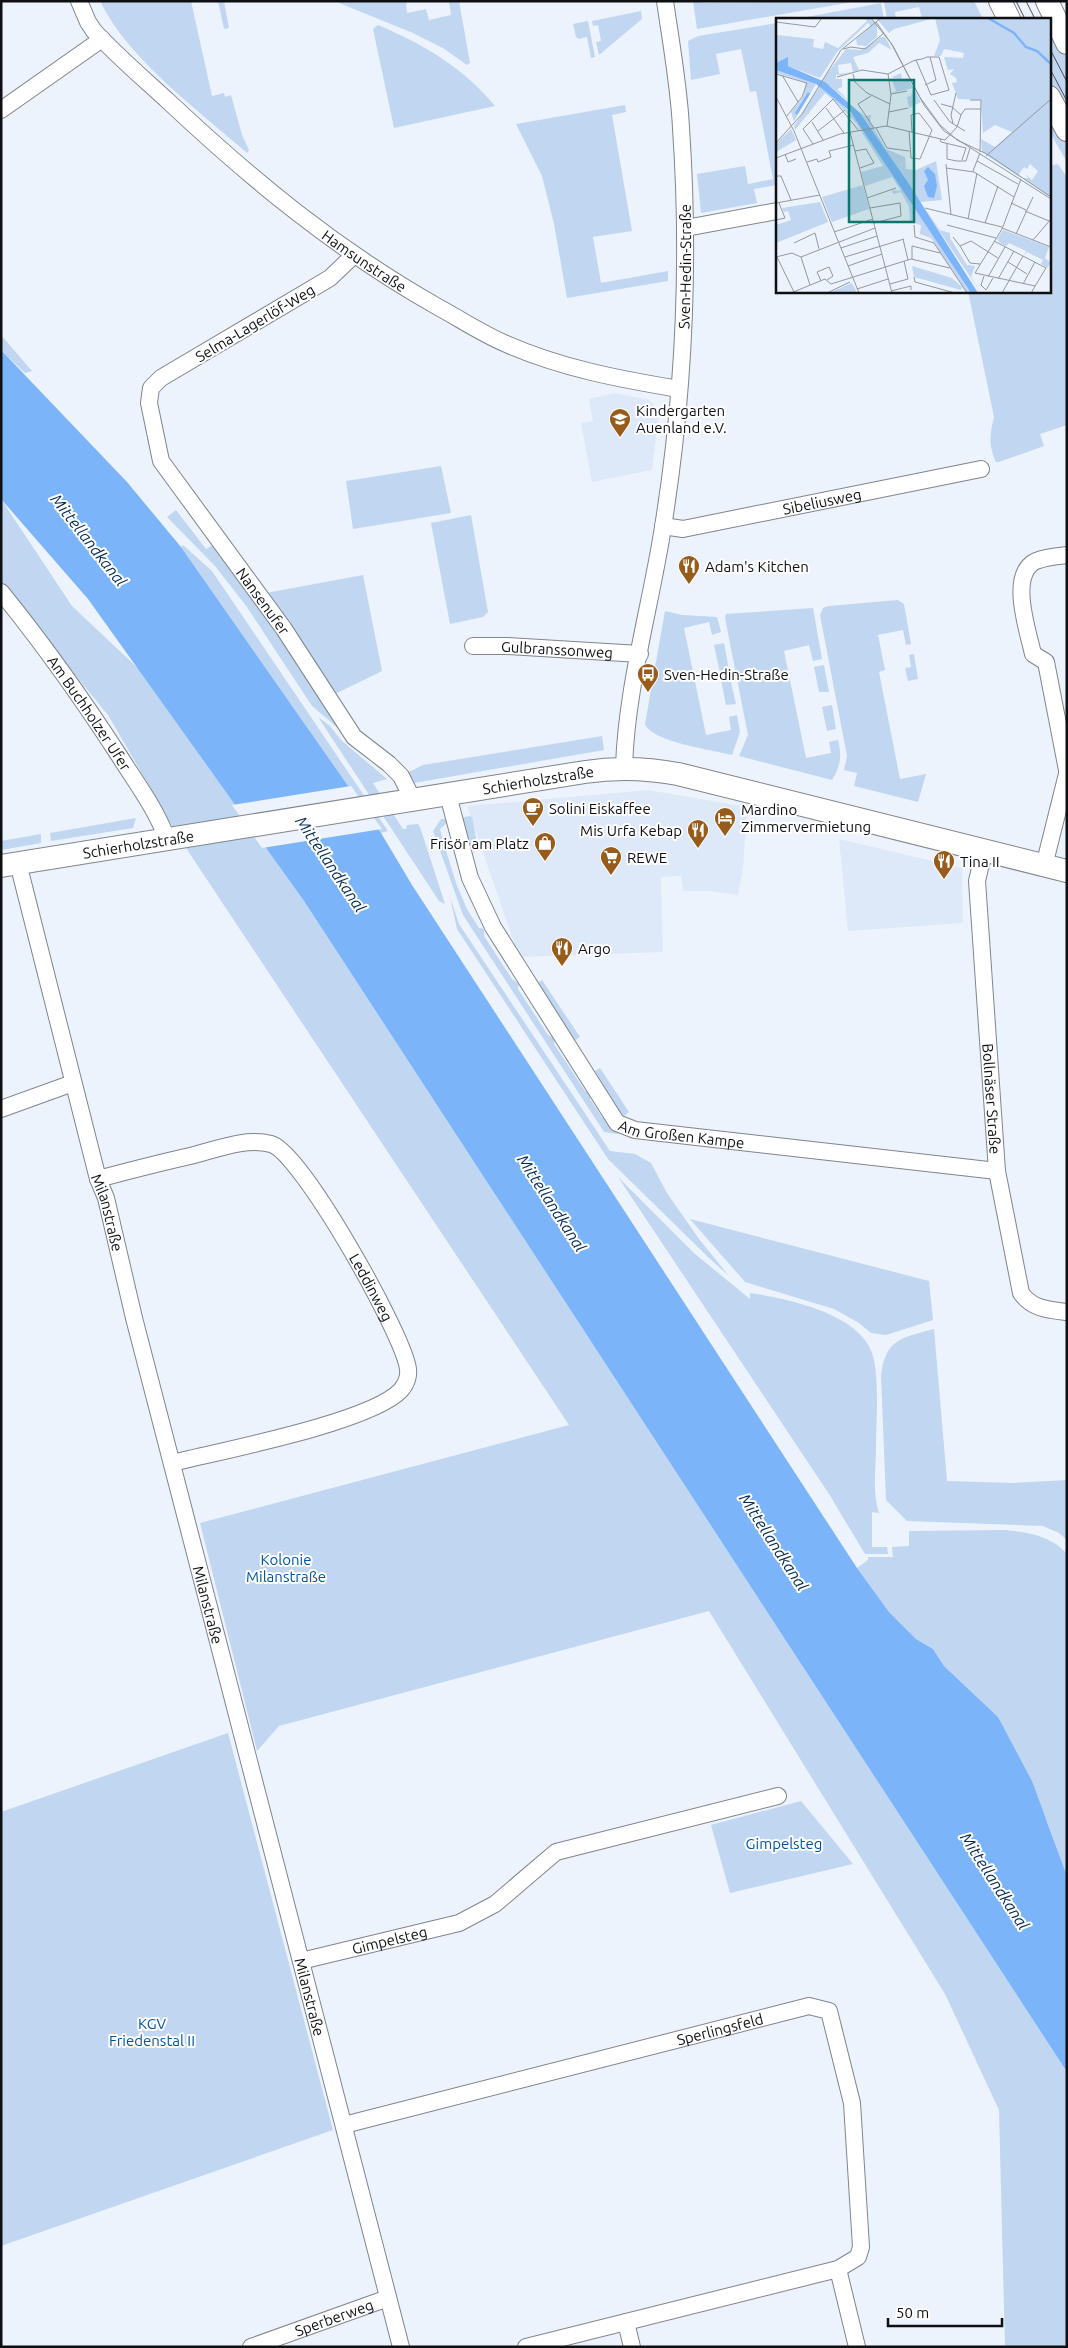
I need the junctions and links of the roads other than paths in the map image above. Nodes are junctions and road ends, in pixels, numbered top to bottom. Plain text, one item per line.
1 (80, 1) edge
2 (665, 1) edge
3 (1000, 1) edge
4 (1047, 1) edge
5 (1008, 18) edge
6 (102, 39) junction
7 (1067, 44) edge
8 (1050, 99) edge
9 (1, 110) edge
10 (1067, 130) edge
11 (776, 211) edge
12 (686, 228) junction
13 (353, 256) junction
14 (153, 385) joint
15 (679, 390) junction
16 (981, 469) dead end
17 (664, 526) junction
18 (1067, 555) edge
19 (1, 592) edge
20 (473, 646) dead end
21 (640, 654) junction
22 (624, 768) junction
23 (1067, 770) edge
24 (1067, 774) edge
25 (448, 794) junction
26 (413, 800) junction
27 (167, 840) junction
28 (984, 851) junction
29 (9, 864) edge
30 (1044, 866) junction
31 (1067, 871) edge
32 (73, 1083) junction
33 (1, 1110) edge
34 (997, 1171) junction
35 (98, 1178) junction
36 (1067, 1312) edge
37 (172, 1463) junction
38 (778, 1796) dead end
39 (301, 1961) junction
40 (344, 2125) junction
41 (838, 2269) junction
42 (388, 2298) junction
43 (626, 2322) junction
44 (251, 2347) edge
45 (401, 2347) edge
46 (526, 2347) edge
47 (632, 2347) edge
48 (857, 2347) edge

1 - 6 street, Hamsunstraße
2 - 12 street, Sven-Hedin-Straße
3 - 5 street
4 - 7 street
6 - 9 street
6 - 13 street, Hamsunstraße
8 - 10 street
11 - 12 street
12 - 15 street, Sven-Hedin-Straße
13 - 14 street, Selma-Lagerlöf-Weg
13 - 15 street, Hamsunstraße
14 - 26 street, Nansenufer
15 - 17 street, Sven-Hedin-Straße
16 - 17 street, Sibeliusweg
17 - 21 street, Sven-Hedin-Straße
18 - 23 street
19 - 27 street, Am Buchholzer Ufer
20 - 21 street, Gulbranssonweg
21 - 22 street, Sven-Hedin-Straße
22 - 25 street, Schierholzstraße
22 - 28 street, Schierholzstraße
24 - 30 street
25 - 26 street, Schierholzstraße
25 - 34 street, Am Großen Kampe
26 - 27 street, Schierholzstraße
27 - 29 street, Schierholzstraße
28 - 30 street, Schierholzstraße
28 - 34 street, Bollnäser Straße
29 - 32 street, Milanstraße
30 - 31 street, Schierholzstraße
32 - 33 street
32 - 35 street, Milanstraße
34 - 36 street, Bollnäser Straße
35 - 37 street, Milanstraße
35 - 37 street, Leddinweg
37 - 39 street, Milanstraße
38 - 39 street, Gimpelsteg
39 - 40 street, Milanstraße
40 - 41 street, Sperlingsfeld
40 - 42 street, Milanstraße
41 - 43 street, Sperlingsfeld
41 - 48 street
42 - 44 street, Sperberweg
42 - 45 street, Milanstraße
43 - 46 street, Sperlingsfeld
43 - 47 street

